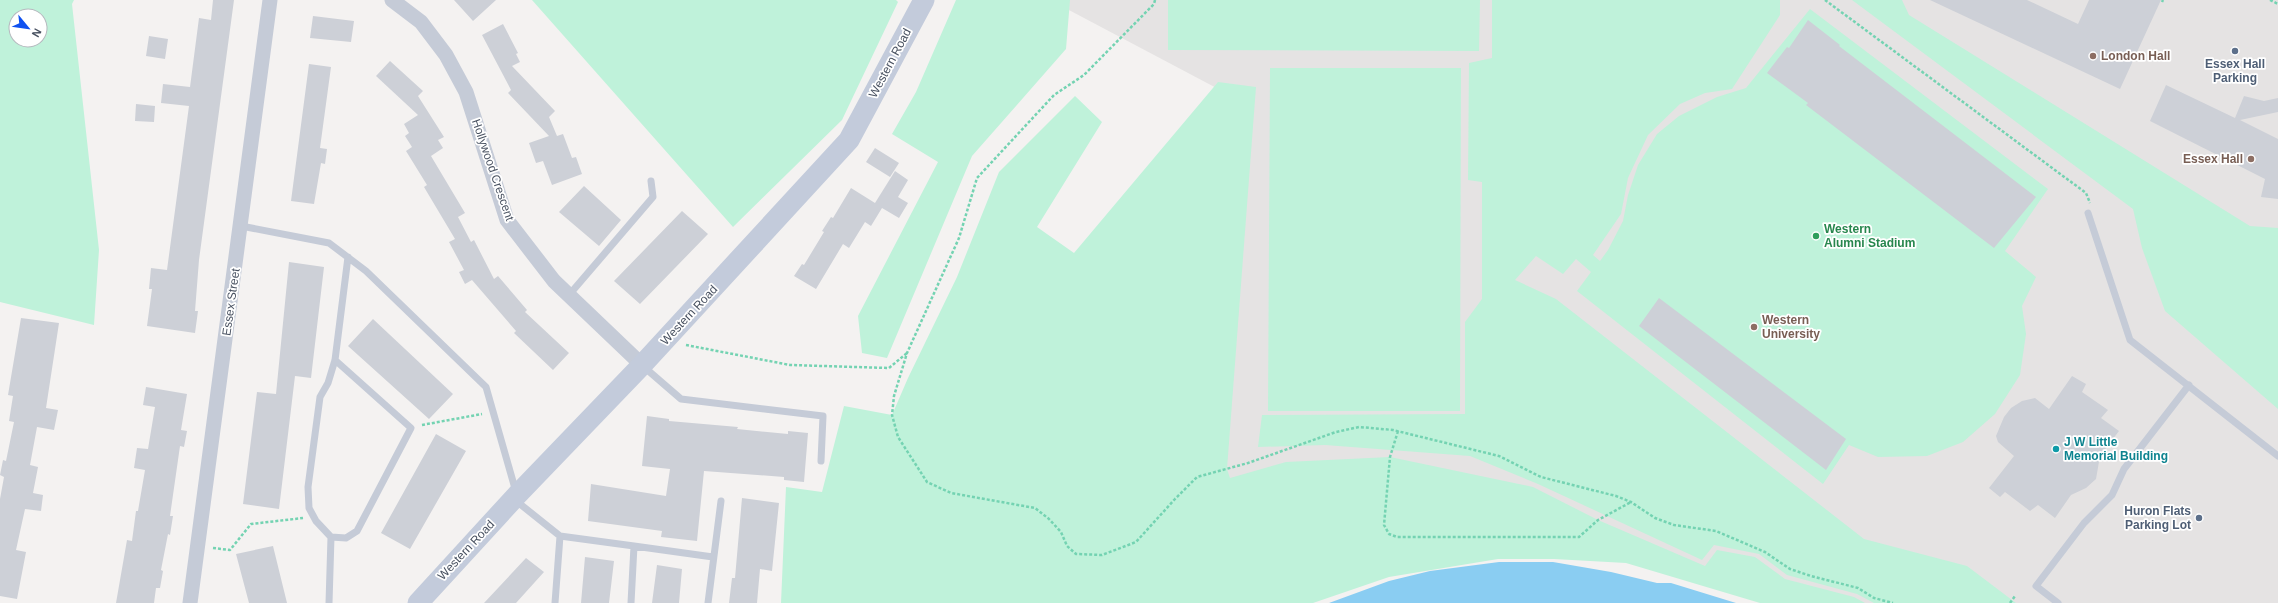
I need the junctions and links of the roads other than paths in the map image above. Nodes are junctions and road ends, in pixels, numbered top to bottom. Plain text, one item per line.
1 (270, 0) edge
2 (392, 0) edge
3 (922, 1) edge
4 (651, 181) dead end
5 (2088, 213) road end
6 (241, 226) junction
7 (348, 257) junction
8 (569, 295) junction
9 (335, 360) junction
10 (642, 366) junction
11 (2189, 385) junction
12 (2278, 456) edge
13 (821, 462) dead end
14 (515, 497) junction
15 (721, 501) dead end
16 (560, 536) junction
17 (331, 537) junction
18 (634, 546) junction
19 (713, 557) junction
20 (190, 603) edge
21 (329, 603) edge
22 (418, 603) edge
23 (554, 603) edge
24 (631, 603) edge
25 (708, 603) edge
26 (2058, 603) edge

1 - 6 street, Essex Street
2 - 8 street, Hollywood Crescent
3 - 10 main road, Western Road
4 - 8 lane
5 - 11 lane
6 - 7 lane
6 - 20 street, Essex Street
7 - 9 lane
7 - 14 lane
8 - 10 street, Hollywood Crescent
9 - 17 lane
9 - 17 lane
10 - 13 lane
10 - 14 main road, Western Road
11 - 12 lane
11 - 26 lane
14 - 16 lane
14 - 22 main road, Western Road
15 - 19 lane
16 - 18 lane
16 - 23 lane
17 - 21 lane
18 - 19 lane
18 - 24 lane
19 - 25 lane

